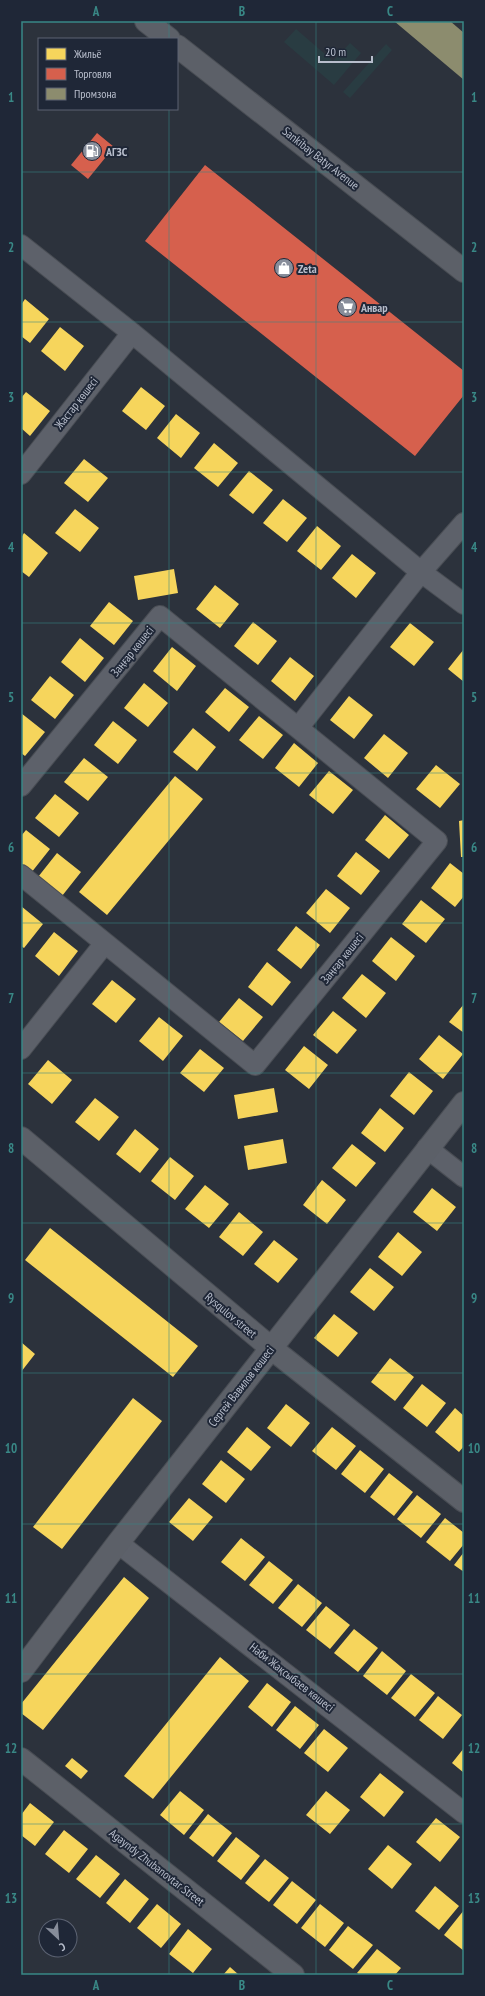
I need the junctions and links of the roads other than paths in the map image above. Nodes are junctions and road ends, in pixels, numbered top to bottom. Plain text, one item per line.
1 (146, 21) edge
2 (168, 38) edge
3 (178, 47) edge
4 (21, 245) edge
5 (464, 271) edge
6 (132, 333) junction
7 (21, 474) edge
8 (464, 523) edge
9 (421, 572) junction
10 (464, 604) edge
11 (298, 728) junction
12 (21, 786) edge
13 (21, 875) edge
14 (105, 943) junction
15 (21, 1048) edge
16 (464, 1103) edge
17 (21, 1138) edge
18 (427, 1148) junction
19 (464, 1177) edge
20 (271, 1348) junction
21 (464, 1501) edge
22 (118, 1543) junction
23 (21, 1671) edge
24 (21, 1759) edge
25 (464, 1813) edge
26 (293, 1975) edge

1 - 2 street
3 - 5 street, Sankibay Batyr Avenue
4 - 6 street
6 - 7 street, Жастар көшесі
6 - 9 street
8 - 9 street
9 - 10 street
9 - 11 street
11 - 12 street, Заңғар көшесі
11 - 14 street, Заңғар көшесі
13 - 14 street, Заңғар көшесі
14 - 15 street
16 - 18 street, Сергей Вавилов көшесі
17 - 20 street, Rysqulov street
18 - 19 street
18 - 20 street, Сергей Вавилов көшесі
20 - 21 street, Rysqulov street
20 - 22 street, Сергей Вавилов көшесі
22 - 23 street, Сергей Вавилов көшесі
22 - 25 street, Нәби Жақсыбаев көшесі
24 - 26 street, Agayndy Zhubanovtar Street

